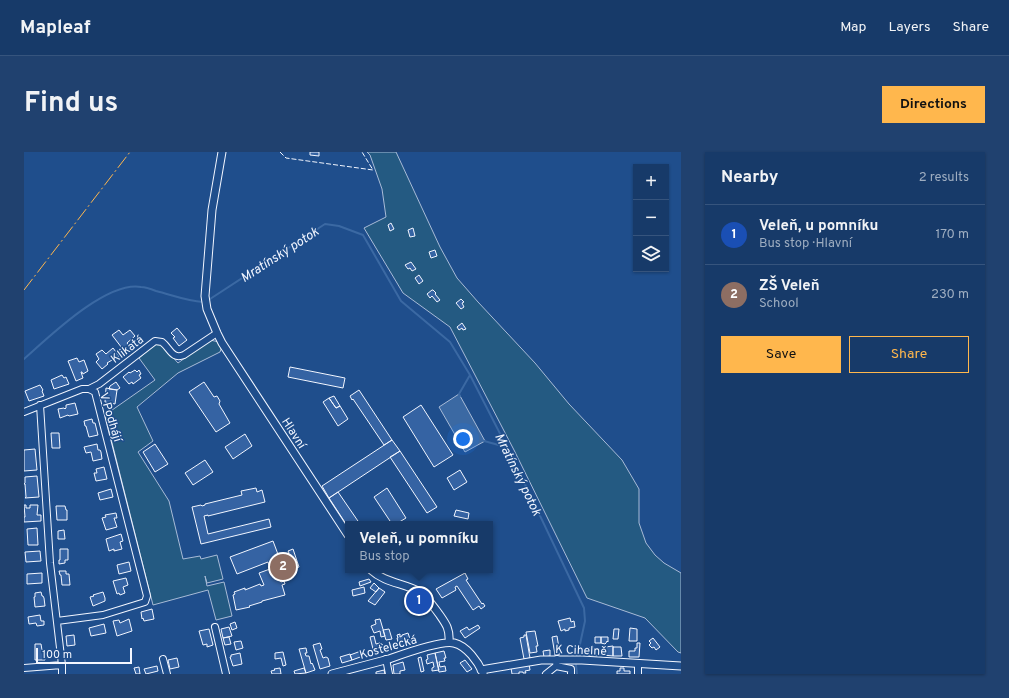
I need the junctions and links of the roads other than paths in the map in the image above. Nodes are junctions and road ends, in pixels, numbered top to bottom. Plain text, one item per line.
1 (222, 152) edge
2 (217, 333) junction
3 (90, 389) junction
4 (40, 405) junction
5 (24, 412) edge
6 (345, 530) edge
7 (376, 573) edge
8 (57, 621) junction
9 (215, 628) dead end
10 (450, 642) junction
11 (163, 659) dead end
12 (386, 659) junction
13 (556, 663) junction
14 (638, 663) junction
15 (62, 665) junction
16 (681, 666) edge
17 (24, 668) edge
18 (482, 672) edge
19 (62, 674) edge
20 (167, 674) edge
21 (226, 674) edge
22 (332, 674) edge
23 (389, 674) edge
24 (546, 674) edge
25 (571, 674) edge
26 (638, 674) edge

1 - 2 street, Hlavní
2 - 3 street, Klikatá
2 - 6 street, Hlavní
3 - 4 street, V Podhájí
3 - 8 street, V Podhájí
4 - 5 street, V Podhájí
4 - 8 street
7 - 10 street
8 - 15 street
9 - 21 street
10 - 12 street, Kostelecká
10 - 18 street
11 - 20 street
12 - 22 street, Kostelecká
12 - 23 street
13 - 14 street, K Cihelně
13 - 18 street, K Cihelně
13 - 24 street
13 - 25 street
14 - 16 street, K Cihelně
14 - 26 street
15 - 17 street
15 - 19 street

